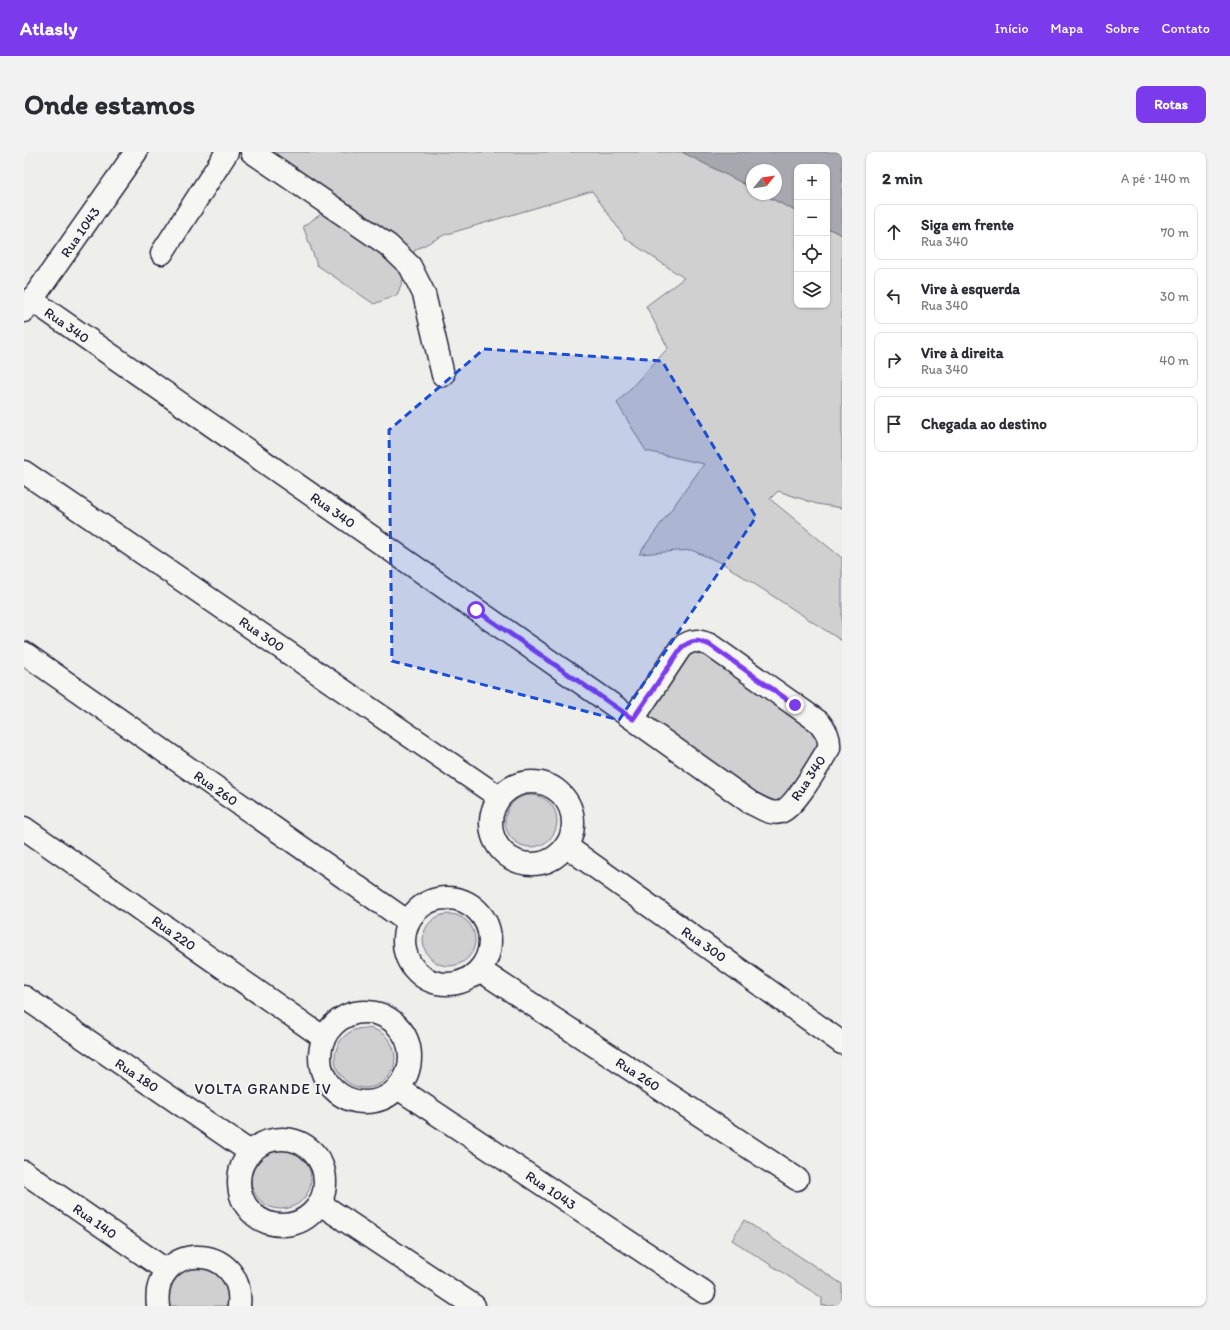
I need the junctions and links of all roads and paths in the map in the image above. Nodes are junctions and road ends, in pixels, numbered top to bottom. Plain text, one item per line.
1 (136, 152) edge
2 (227, 152) edge
3 (252, 152) edge
4 (162, 253) dead end
5 (28, 306) edge
6 (443, 375) dead end
7 (24, 472) edge
8 (24, 653) edge
9 (633, 719) junction
10 (499, 797) junction
11 (24, 828) edge
12 (566, 846) junction
13 (408, 922) junction
14 (480, 970) junction
15 (24, 997) edge
16 (324, 1038) junction
17 (842, 1043) edge
18 (398, 1088) junction
19 (250, 1152) junction
20 (24, 1172) edge
21 (797, 1178) dead end
22 (320, 1203) junction
23 (166, 1270) junction
24 (704, 1292) dead end
25 (158, 1306) edge
26 (239, 1306) edge
27 (474, 1306) edge

1 - 5 street, Rua 1043
2 - 4 street
3 - 6 street
5 - 9 street, Rua 340
7 - 10 street, Rua 300
8 - 13 street, Rua 260
9 - 9 street, Rua 340
10 - 12 street
10 - 12 street
11 - 16 street, Rua 220
12 - 17 street, Rua 300
13 - 14 street
13 - 14 street
14 - 21 street, Rua 260
15 - 19 street, Rua 180
16 - 18 street
16 - 18 street
18 - 24 street, Rua 1043
19 - 22 street
19 - 22 street
20 - 23 street, Rua 140
22 - 27 street
23 - 25 street
23 - 26 street

